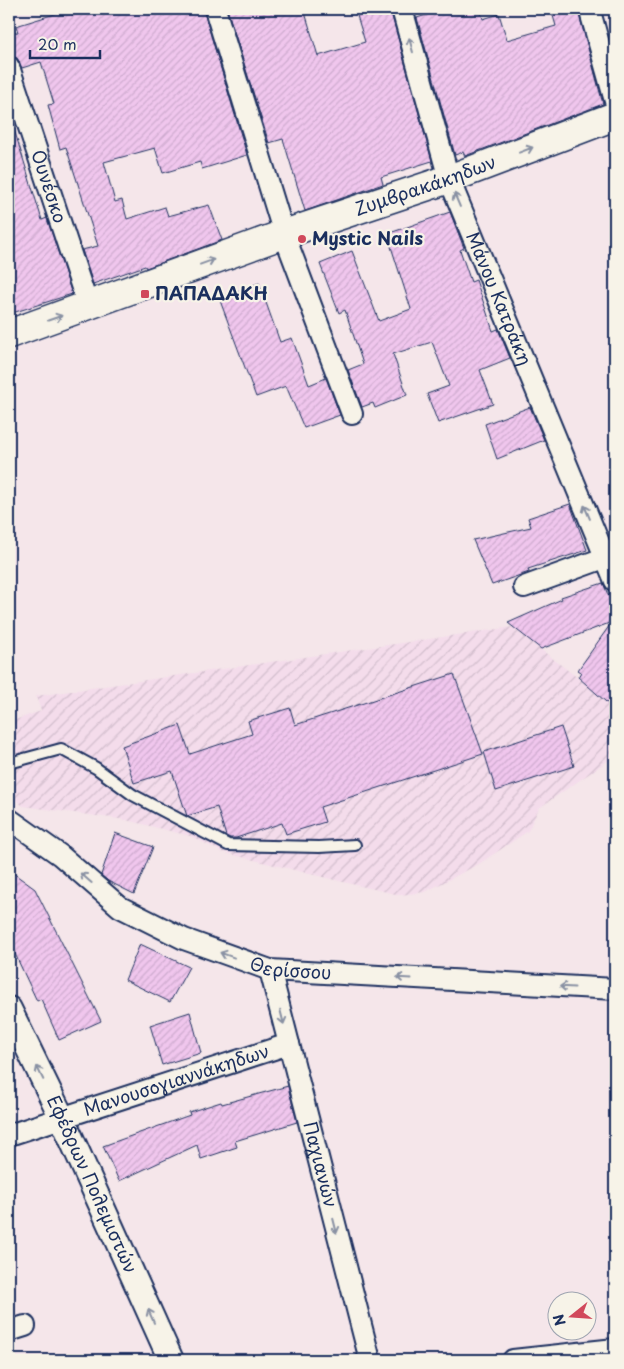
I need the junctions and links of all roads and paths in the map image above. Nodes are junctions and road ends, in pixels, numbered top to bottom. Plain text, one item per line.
1 (216, 9) edge
2 (402, 9) edge
3 (591, 15) dead end
4 (9, 67) edge
5 (615, 101) edge
6 (615, 116) edge
7 (448, 179) junction
8 (284, 234) junction
9 (88, 306) junction
10 (9, 334) edge
11 (352, 414) dead end
12 (610, 556) edge
13 (615, 581) edge
14 (524, 587) dead end
15 (9, 763) edge
16 (9, 819) edge
17 (355, 845) dead end
18 (270, 970) junction
19 (615, 989) edge
20 (9, 1009) edge
21 (289, 1044) junction
22 (62, 1118) junction
23 (9, 1136) edge
24 (615, 1349) edge
25 (172, 1360) edge
26 (370, 1360) edge
27 (513, 1360) edge

1 - 8 street
7 -> 2 street, Μάνου Κατράκη
3 - 5 street
4 - 9 street, Ουνέσκο
7 -> 6 main road, Ζυμβρακάκηδων
7 - 8 main road, Ζυμβρακάκηδων
12 -> 7 street, Μάνου Κατράκη
9 -> 8 main road, Ζυμβρακάκηδων
8 - 11 street
10 -> 9 main road, Ζυμβρακάκηδων
12 - 13 street, Μάνου Κατράκη
12 - 14 street
15 - 17 lane
18 -> 16 street, Θερίσσου
19 -> 18 street, Θερίσσου
18 -> 21 street, Παχιανών
22 -> 20 street, Εφέδρων Πολεμιστών
21 - 22 street, Μανουσογιαννάκηδων
21 -> 26 street, Παχιανών
22 - 23 street, Μανουσογιαννάκηδων
25 -> 22 street, Εφέδρων Πολεμιστών
24 - 27 street

